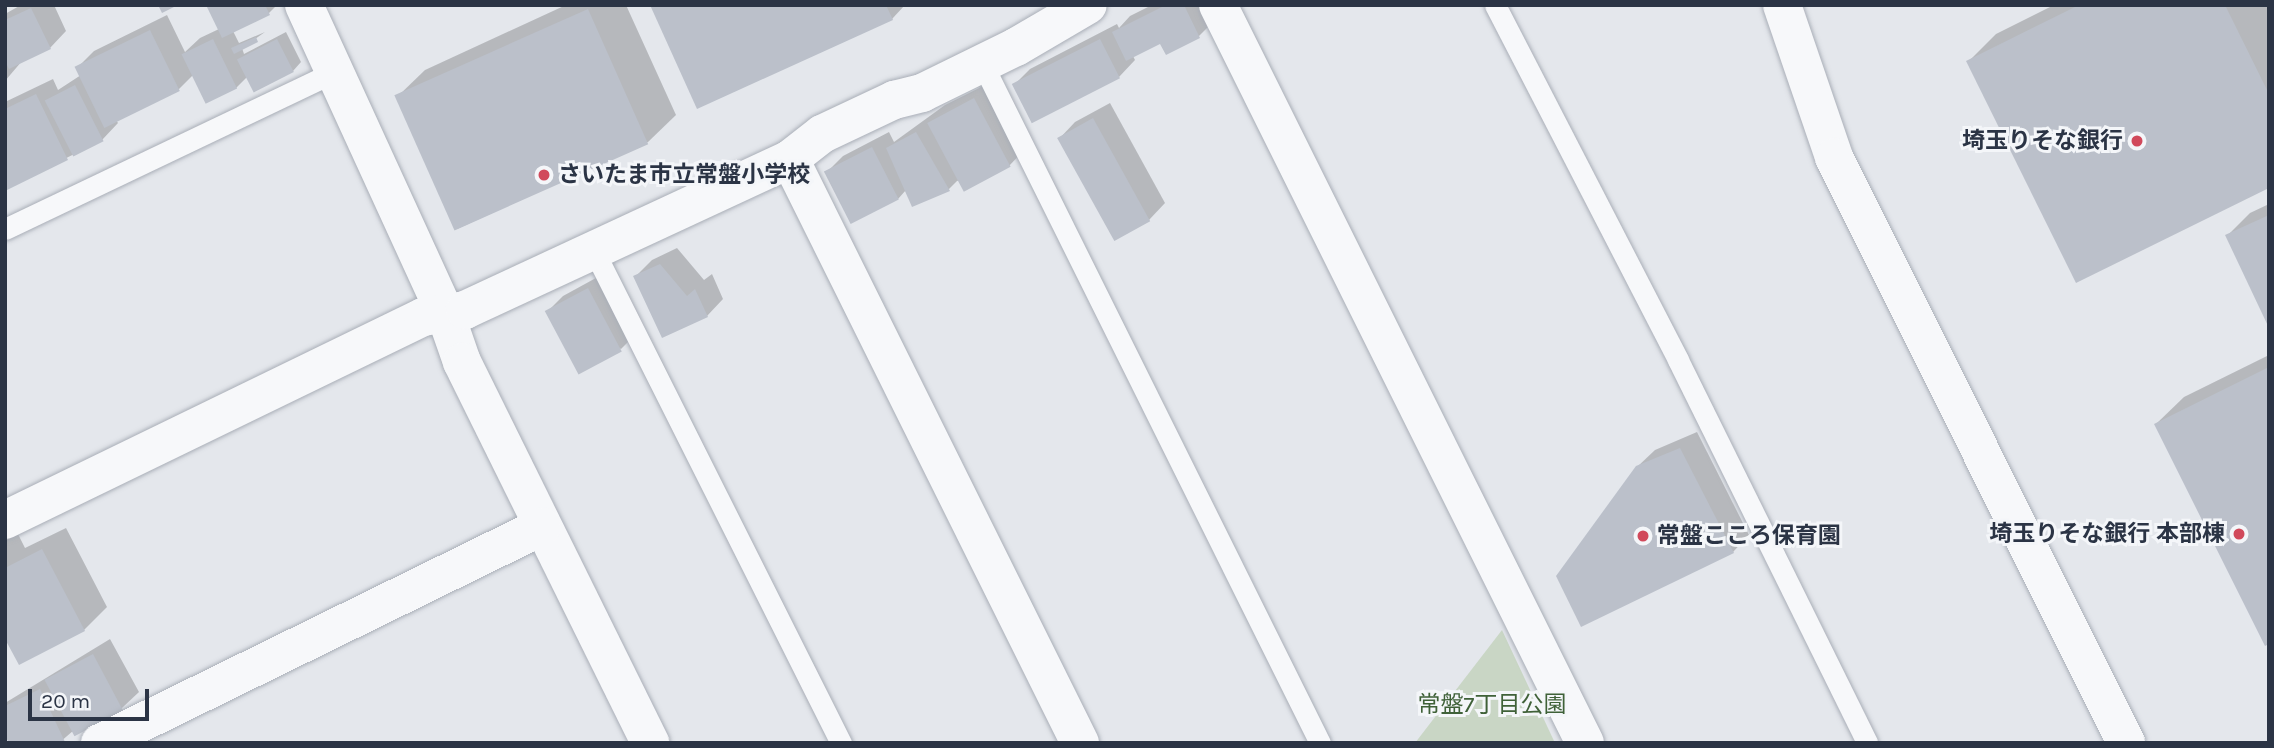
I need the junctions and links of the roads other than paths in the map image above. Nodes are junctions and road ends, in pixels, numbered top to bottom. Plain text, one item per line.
1 (303, 5) edge
2 (1088, 5) edge
3 (1218, 5) edge
4 (1495, 5) edge
5 (1782, 5) edge
6 (982, 63) junction
7 (334, 72) junction
8 (790, 159) junction
9 (5, 229) edge
10 (594, 251) junction
11 (445, 313) junction
12 (5, 520) edge
13 (542, 526) junction
14 (100, 743) edge
15 (650, 743) edge
16 (841, 743) edge
17 (1080, 743) edge
18 (1320, 743) edge
19 (1585, 743) edge
20 (1867, 743) edge
21 (2126, 743) edge

1 - 7 street
2 - 6 street
3 - 19 street
4 - 20 lane
5 - 21 street
6 - 8 street
6 - 18 lane
7 - 9 lane
7 - 11 street
8 - 10 street
8 - 17 street
10 - 11 street
10 - 16 lane
11 - 12 street
11 - 13 street
13 - 14 street
13 - 15 street

